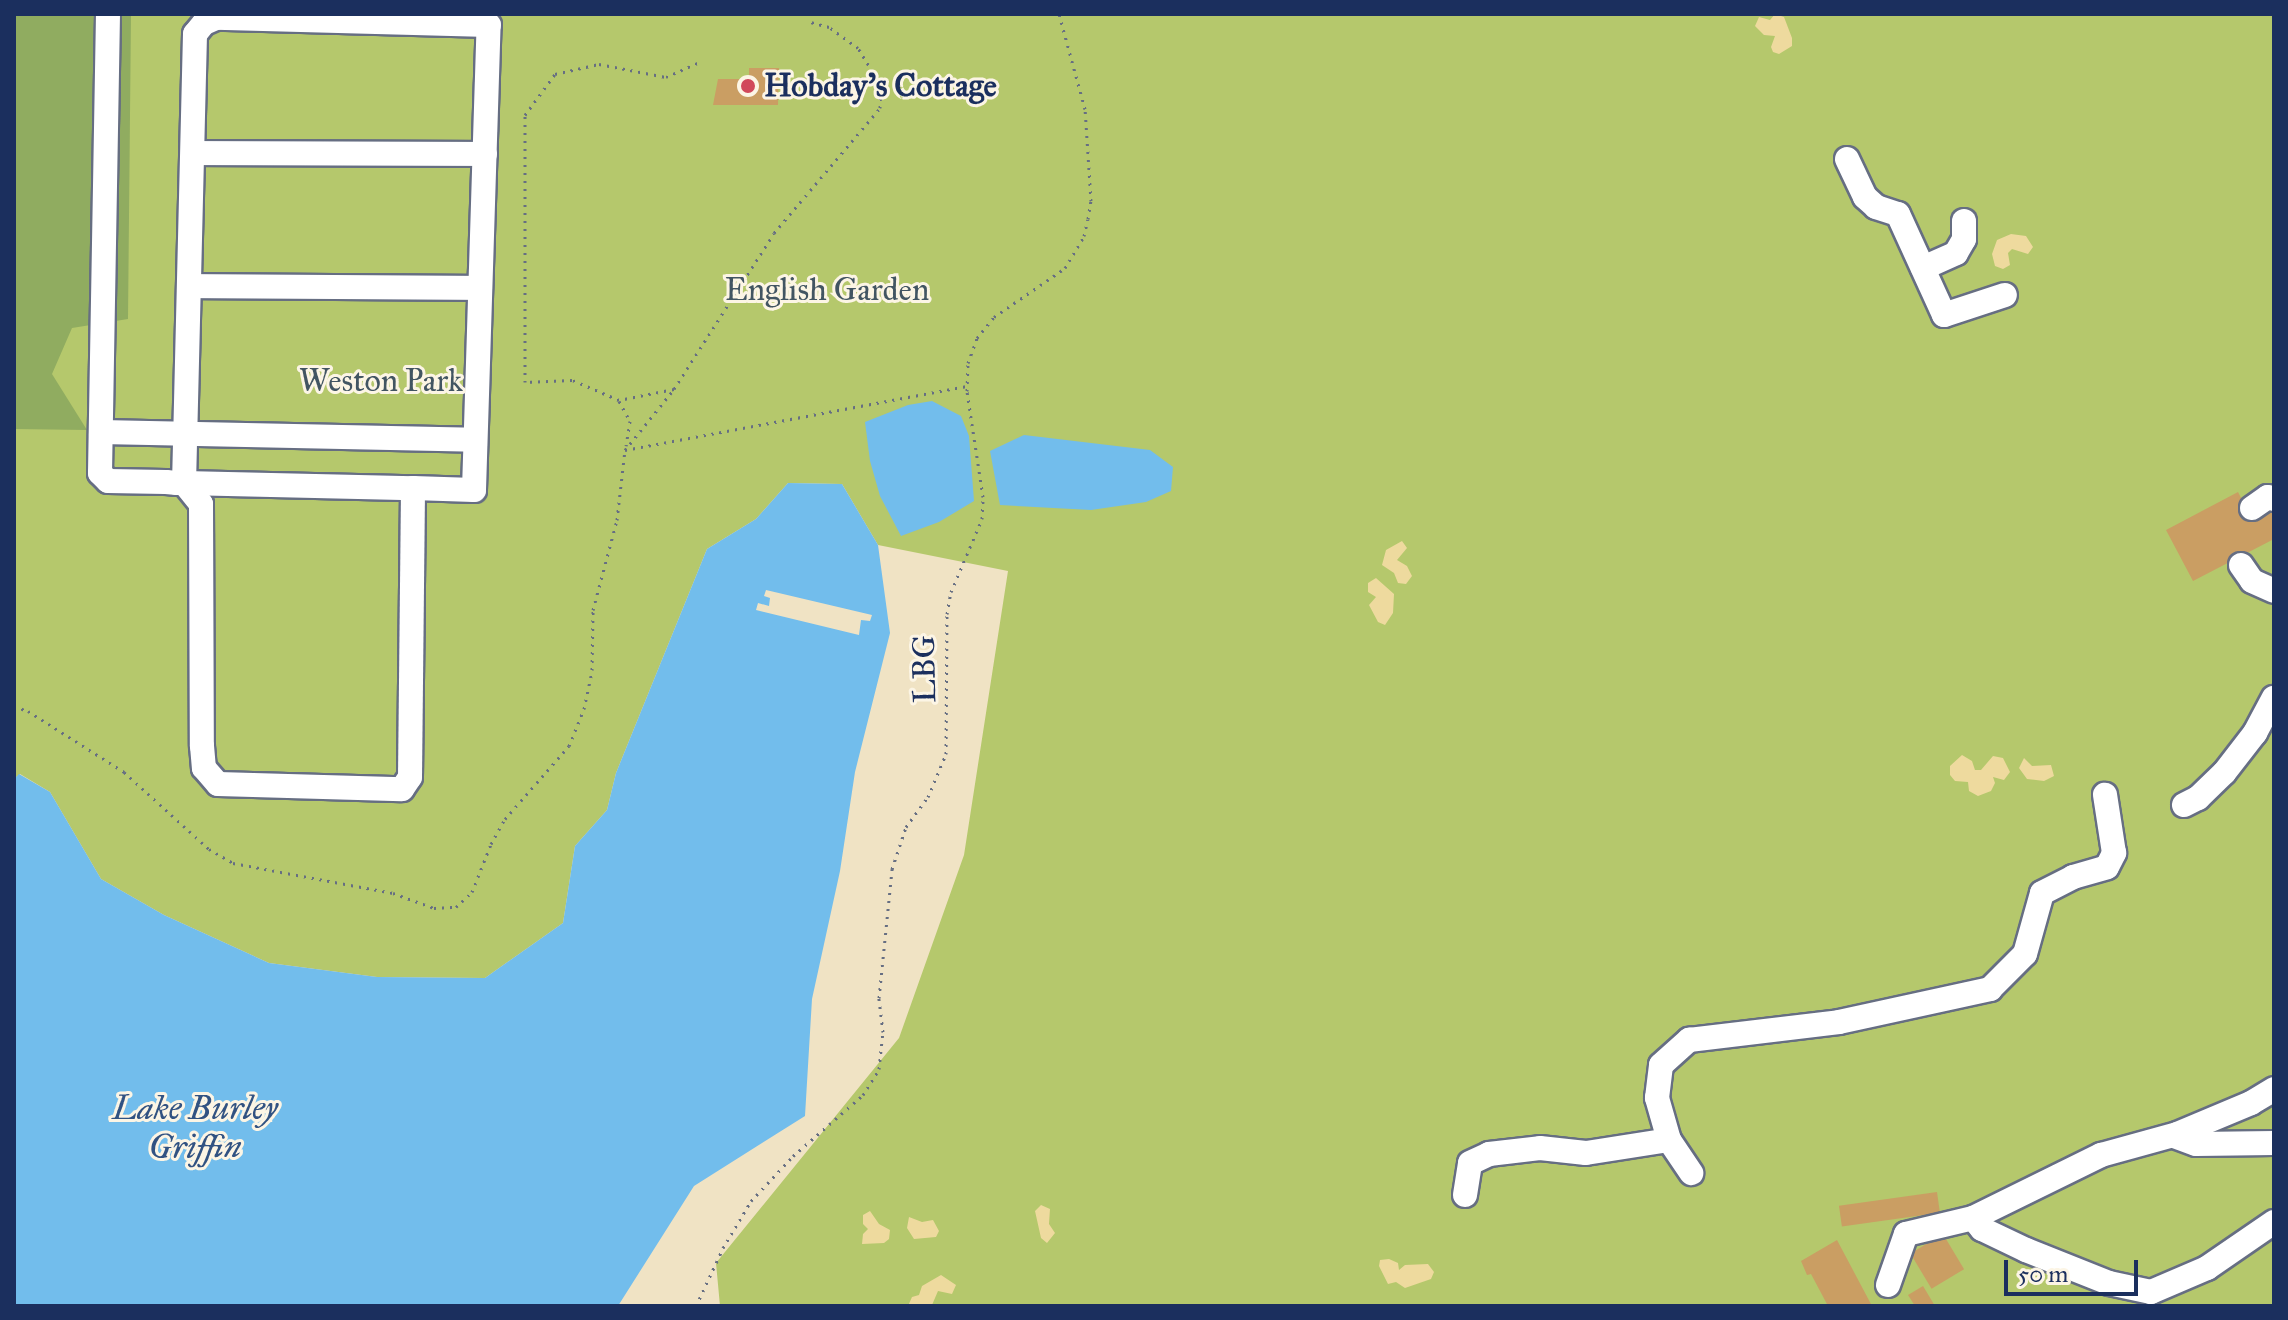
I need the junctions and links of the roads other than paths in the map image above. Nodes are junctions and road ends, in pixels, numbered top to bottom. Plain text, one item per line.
1 (108, 14) edge
2 (489, 19) edge
3 (193, 153) junction
4 (485, 154) junction
5 (1847, 159) dead end
6 (1964, 221) dead end
7 (1923, 268) junction
8 (189, 286) junction
9 (480, 288) junction
10 (2005, 295) dead end
11 (101, 432) junction
12 (186, 434) junction
13 (475, 440) junction
14 (184, 483) junction
15 (413, 488) junction
16 (2241, 565) dead end
17 (2274, 591) edge
18 (2274, 698) edge
19 (2105, 795) dead end
20 (2184, 805) dead end
21 (2274, 1089) edge
22 (2174, 1136) junction
23 (1669, 1140) junction
24 (2274, 1143) edge
25 (1691, 1173) dead end
26 (1465, 1195) dead end
27 (1973, 1218) junction
28 (2274, 1222) edge
29 (1888, 1285) dead end

1 - 11 lane
2 - 3 lane
2 - 4 lane
3 - 4 lane
3 - 8 lane
4 - 9 lane
5 - 7 lane
6 - 7 lane
7 - 10 lane
8 - 9 lane
8 - 12 lane
9 - 13 lane
11 - 12 lane
11 - 14 lane
12 - 13 lane
12 - 14 lane
13 - 15 lane
14 - 15 lane
14 - 15 lane
16 - 17 lane
18 - 20 lane
19 - 23 lane
21 - 22 lane
22 - 24 lane
22 - 27 lane
23 - 25 lane
23 - 26 lane
27 - 28 lane
27 - 29 lane

